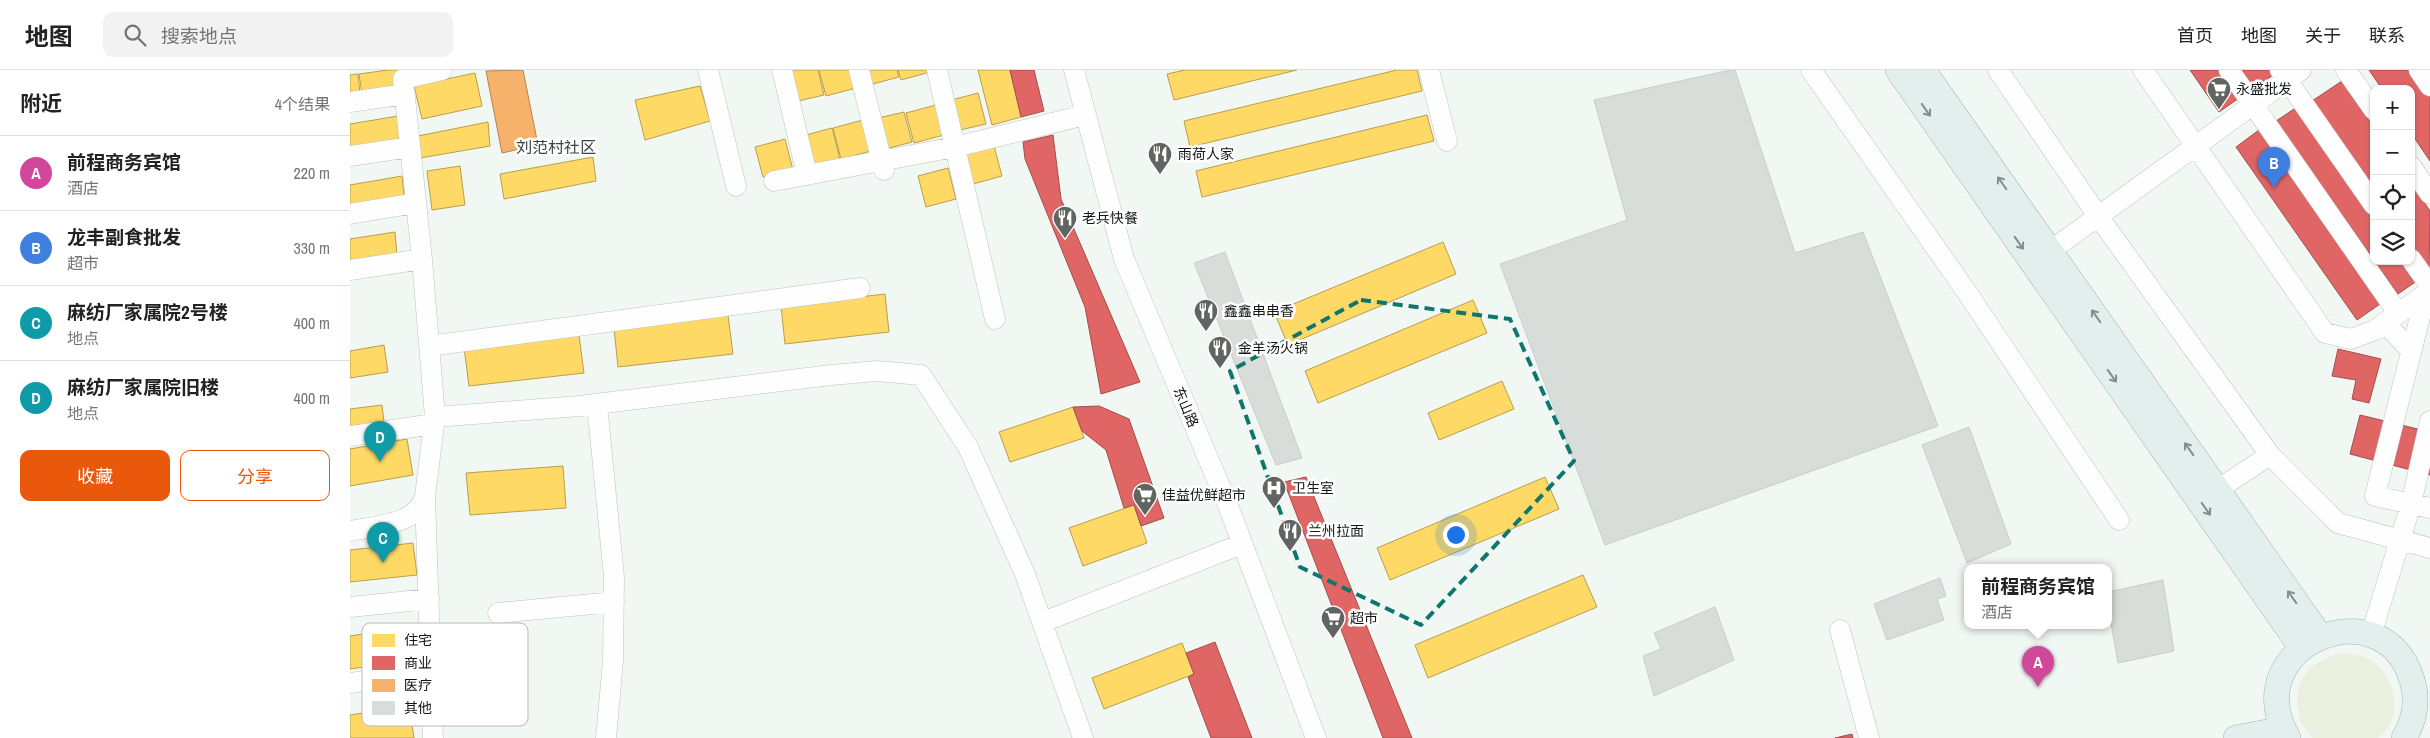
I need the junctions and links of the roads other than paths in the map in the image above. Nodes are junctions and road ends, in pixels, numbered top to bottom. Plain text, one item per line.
1 (708, 70) edge
2 (782, 70) edge
3 (859, 70) edge
4 (937, 70) edge
5 (1074, 70) edge
6 (1429, 70) edge
7 (1811, 70) edge
8 (1898, 70) edge
9 (1923, 70) edge
10 (1998, 70) edge
11 (2143, 70) edge
12 (2229, 70) edge
13 (2346, 70) edge
14 (2418, 70) edge
15 (2289, 73) edge
16 (419, 77) edge
17 (2430, 86) edge
18 (350, 102) edge
19 (2370, 104) edge
20 (2253, 105) junction
21 (1085, 115) junction
22 (1447, 141) dead end
23 (2195, 146) junction
24 (410, 147) junction
25 (955, 147) junction
26 (350, 156) edge
27 (883, 165) junction
28 (2415, 172) edge
29 (807, 175) junction
30 (774, 181) dead end
31 (736, 186) dead end
32 (2430, 194) edge
33 (2370, 199) edge
34 (416, 203) junction
35 (350, 214) edge
36 (2098, 216) junction
37 (2050, 251) junction
38 (422, 259) junction
39 (2414, 265) edge
40 (350, 270) edge
41 (860, 288) dead end
42 (2429, 290) edge
43 (995, 319) dead end
44 (2386, 322) junction
45 (429, 346) junction
46 (2411, 351) junction
47 (597, 404) junction
48 (434, 421) junction
49 (2430, 421) edge
50 (350, 436) edge
51 (2270, 455) junction
52 (2217, 490) junction
53 (425, 496) junction
54 (2420, 506) edge
55 (2119, 520) dead end
56 (350, 531) edge
57 (2400, 541) junction
58 (1242, 544) junction
59 (2430, 548) edge
60 (429, 599) junction
61 (614, 602) junction
62 (350, 607) edge
63 (498, 613) dead end
64 (1043, 622) junction
65 (429, 623) edge
66 (1840, 630) dead end
67 (2371, 635) junction
68 (2311, 642) junction
69 (2422, 684) edge
70 (2285, 733) edge
71 (606, 738) edge
72 (1083, 738) edge
73 (1316, 738) edge
74 (1869, 738) edge
75 (2236, 738) edge
76 (2404, 738) edge

1 - 31 street
2 - 29 street
3 - 27 street
4 - 25 street
5 - 21 street, 东山路
6 - 22 street
7 - 55 street
8 -> 68 main road
37 -> 9 main road
10 - 36 street
11 - 23 street
12 - 20 street
13 - 19 street
14 - 17 street
15 - 20 street
15 - 33 street
16 - 18 street
16 - 24 street
20 - 23 street
20 - 44 street
21 - 25 street
21 - 58 street, 东山路
23 - 36 street
23 - 44 street
24 - 26 street
24 - 34 street
25 - 27 street
25 - 43 street
27 - 29 street
28 - 32 street
29 - 30 street
34 - 35 street
34 - 38 street
36 - 37 street
36 - 51 street
52 -> 37 main road
38 - 40 street
38 - 45 street
39 - 42 street
41 - 45 street
42 - 44 street
42 - 46 street
44 - 46 street
45 - 48 street
46 - 54 street
47 - 48 street
47 - 61 street
47 - 64 street
48 - 50 street
48 - 53 street
49 - 54 street
51 - 52 street
51 - 57 street
68 -> 52 main road
53 - 56 street
53 - 60 street
54 - 57 street
57 - 59 street
57 - 67 street
58 - 64 street
58 - 73 street, 东山路
60 - 62 street
60 - 65 street
61 - 63 street
61 - 71 street
64 - 72 street
66 - 74 street
67 - 68 main road
67 - 69 main road
68 - 70 main road
69 - 76 main road
70 - 75 main road

